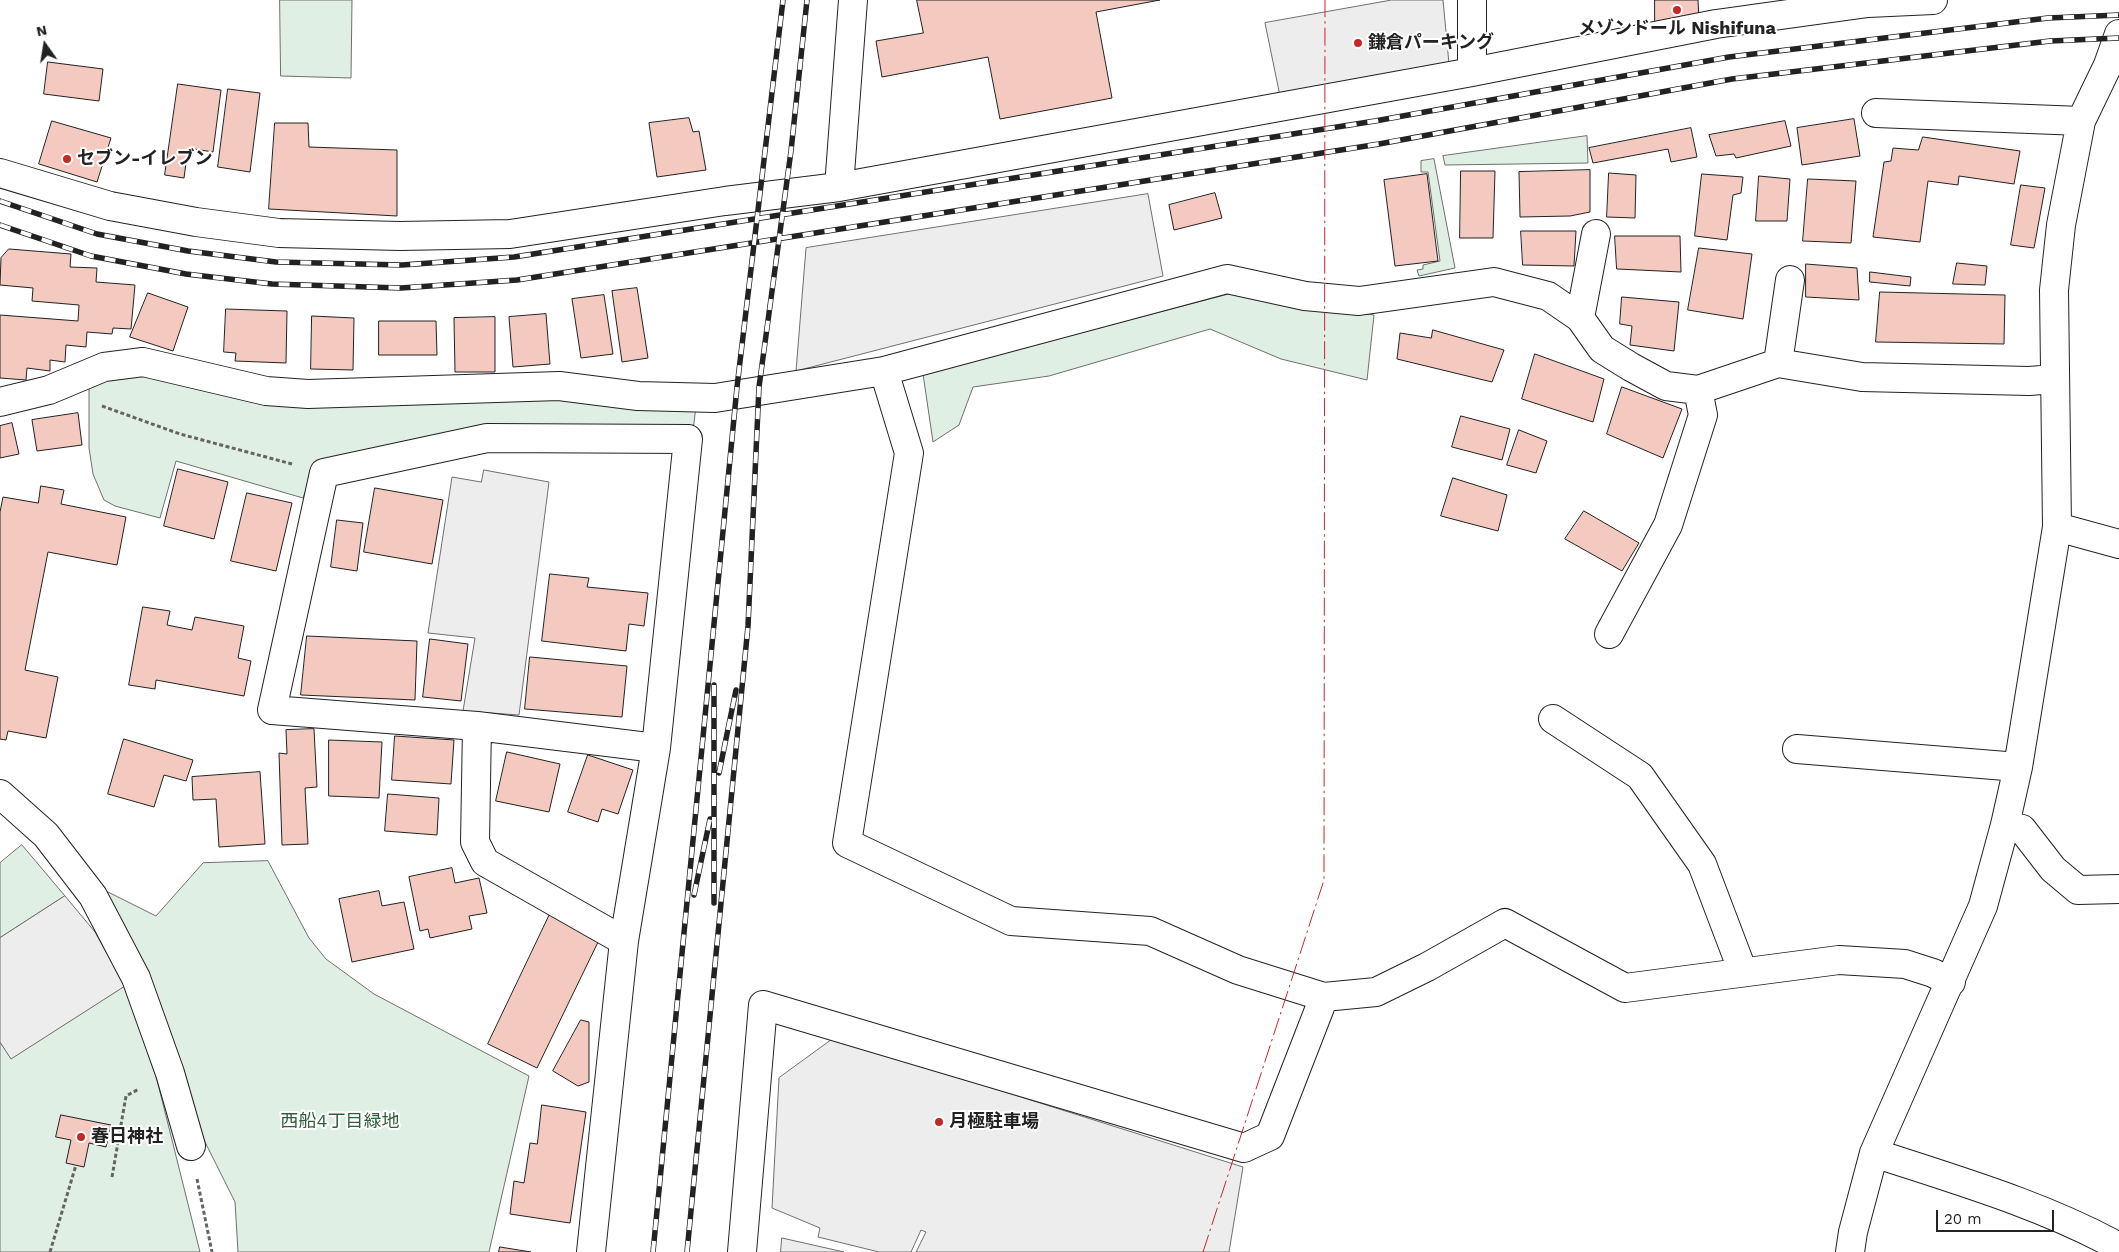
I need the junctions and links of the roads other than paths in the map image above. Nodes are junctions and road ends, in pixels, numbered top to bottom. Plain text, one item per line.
1 (853, 0) edge
2 (1472, 0) edge
3 (1933, 0) edge
4 (1716, 12) edge
5 (2119, 34) edge
6 (2113, 68) edge
7 (1472, 72) junction
8 (1876, 114) dead end
9 (2081, 122) junction
10 (0, 172) edge
11 (839, 187) junction
12 (1596, 234) dead end
13 (1790, 280) dead end
14 (1580, 318) junction
15 (1778, 363) junction
16 (884, 371) junction
17 (2055, 379) junction
18 (1698, 390) junction
19 (0, 402) edge
20 (2057, 527) junction
21 (2119, 544) edge
22 (1609, 634) dead end
23 (1552, 718) dead end
24 (477, 726) junction
25 (656, 748) junction
26 (1797, 749) dead end
27 (2018, 767) junction
28 (0, 794) edge
29 (2005, 825) junction
30 (2119, 889) edge
31 (624, 941) junction
32 (1743, 972) junction
33 (1951, 982) junction
34 (1324, 997) junction
35 (190, 1146) road end
36 (1874, 1154) junction
37 (2119, 1247) edge
38 (591, 1252) edge
39 (742, 1252) edge
40 (1850, 1252) edge

1 - 11 street
2 - 7 street
3 - 4 street
4 - 7 street
5 - 6 street
6 - 9 street
7 - 11 street
8 - 9 street
9 - 17 street
10 - 11 street
12 - 14 street
13 - 15 street
14 - 16 street
14 - 18 street
15 - 17 street
15 - 18 street
16 - 19 street
16 - 34 street
17 - 20 street
18 - 22 street
20 - 21 street
20 - 27 street
23 - 32 street
24 - 25 street
24 - 25 street
24 - 31 street
25 - 31 street
26 - 27 street
27 - 29 street
28 - 35 street
29 - 30 street
29 - 33 street
31 - 38 street
32 - 33 street
32 - 34 street
33 - 36 street
34 - 39 street
36 - 37 street
36 - 40 street

